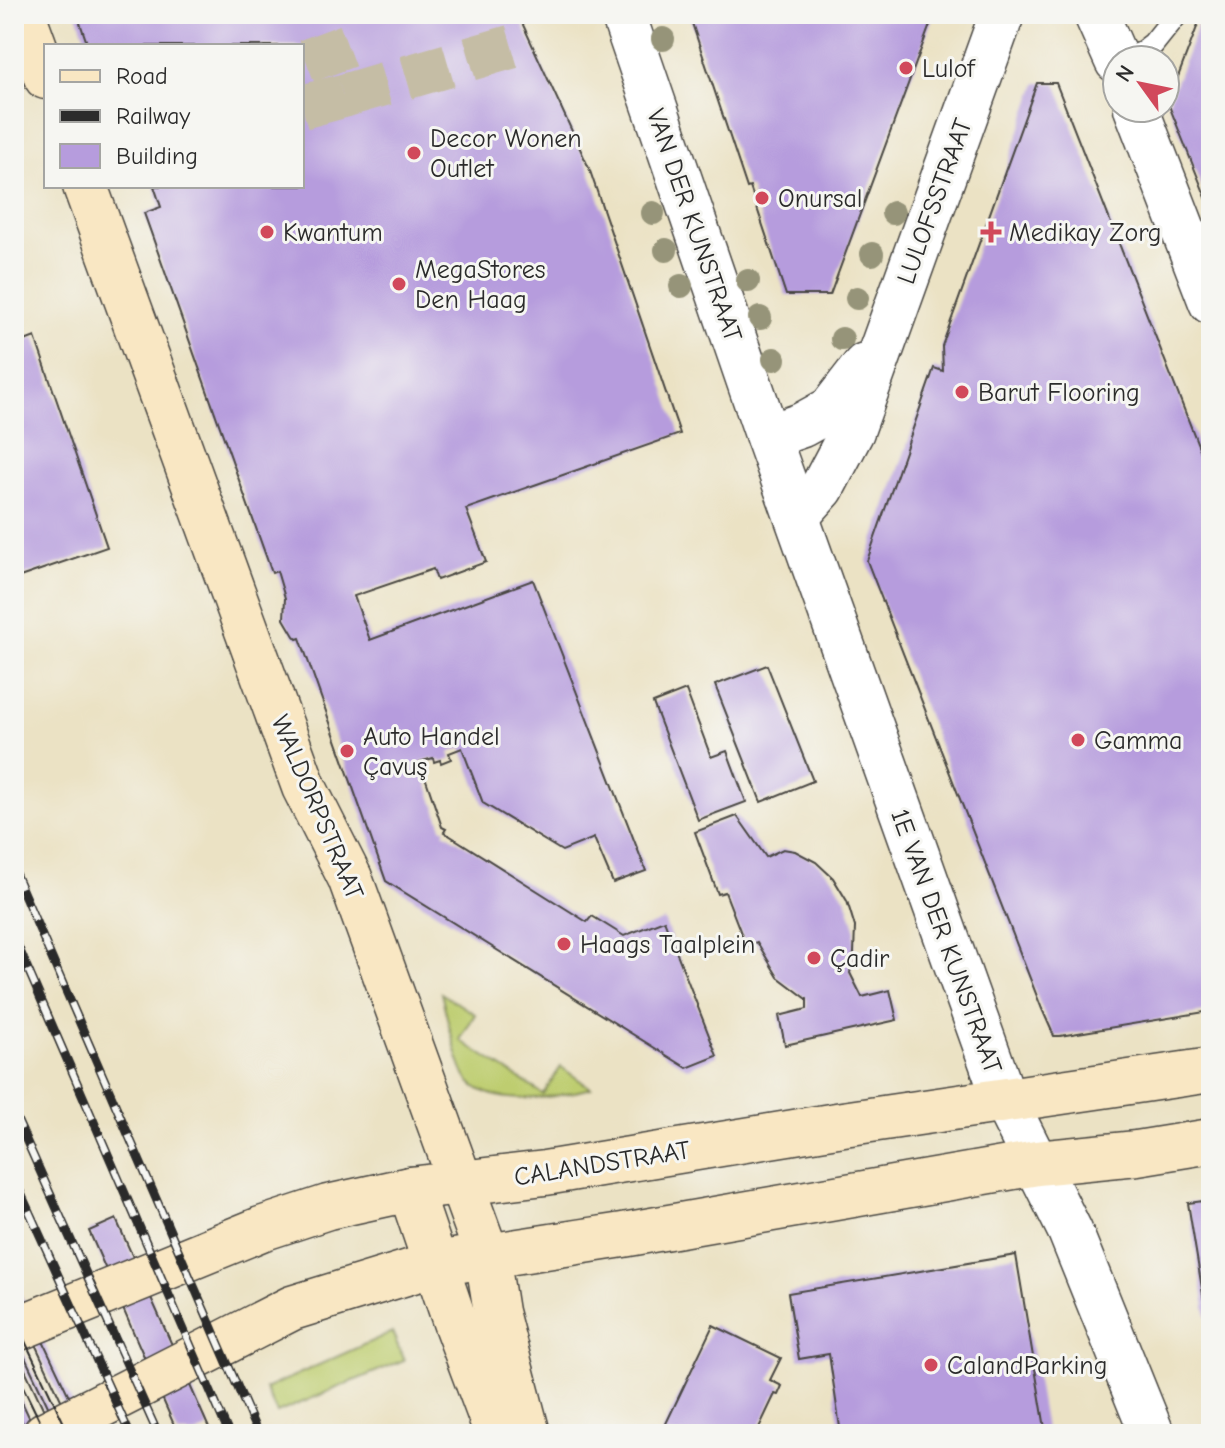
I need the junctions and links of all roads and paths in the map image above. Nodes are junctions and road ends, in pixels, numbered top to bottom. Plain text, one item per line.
1 (23, 14) edge
2 (623, 14) edge
3 (1002, 14) edge
4 (1096, 14) edge
5 (1177, 14) edge
6 (1109, 44) edge
7 (1151, 44) edge
8 (44, 72) edge
9 (1142, 124) edge
10 (86, 188) edge
11 (1211, 302) edge
12 (882, 344) junction
13 (768, 437) junction
14 (797, 516) junction
15 (1211, 1070) edge
16 (1005, 1101) junction
17 (1211, 1141) edge
18 (1037, 1163) junction
19 (460, 1184) junction
20 (410, 1189) junction
21 (487, 1255) junction
22 (435, 1264) junction
23 (14, 1330) edge
24 (45, 1434) edge
25 (497, 1434) edge
26 (528, 1434) edge
27 (1152, 1434) edge

1 - 8 main road
2 - 13 street, VAN DER KUNSTRAAT
3 - 12 street, LULOFSSTRAAT
4 - 6 street
5 - 7 lane
9 - 11 street
10 - 19 main road, WALDORPSTRAAT
12 - 13 street, LULOFSSTRAAT
12 - 14 street, LULOFSSTRAAT
13 - 14 street, 1E VAN DER KUNSTRAAT
14 - 16 street, 1E VAN DER KUNSTRAAT
15 - 16 main road, CALANDSTRAAT
16 - 18 street, 1E VAN DER KUNSTRAAT
16 - 19 main road, CALANDSTRAAT
17 - 18 main road
18 - 21 main road
18 - 27 street, 1E VAN DER KUNSTRAAT
19 - 20 main road, CALANDSTRAAT
19 - 21 main road, WALDORPSTRAAT
20 - 22 main road
20 - 23 main road, CALANDSTRAAT
21 - 22 main road
21 - 26 main road, WALDORPSTRAAT
22 - 24 main road
22 - 25 main road

